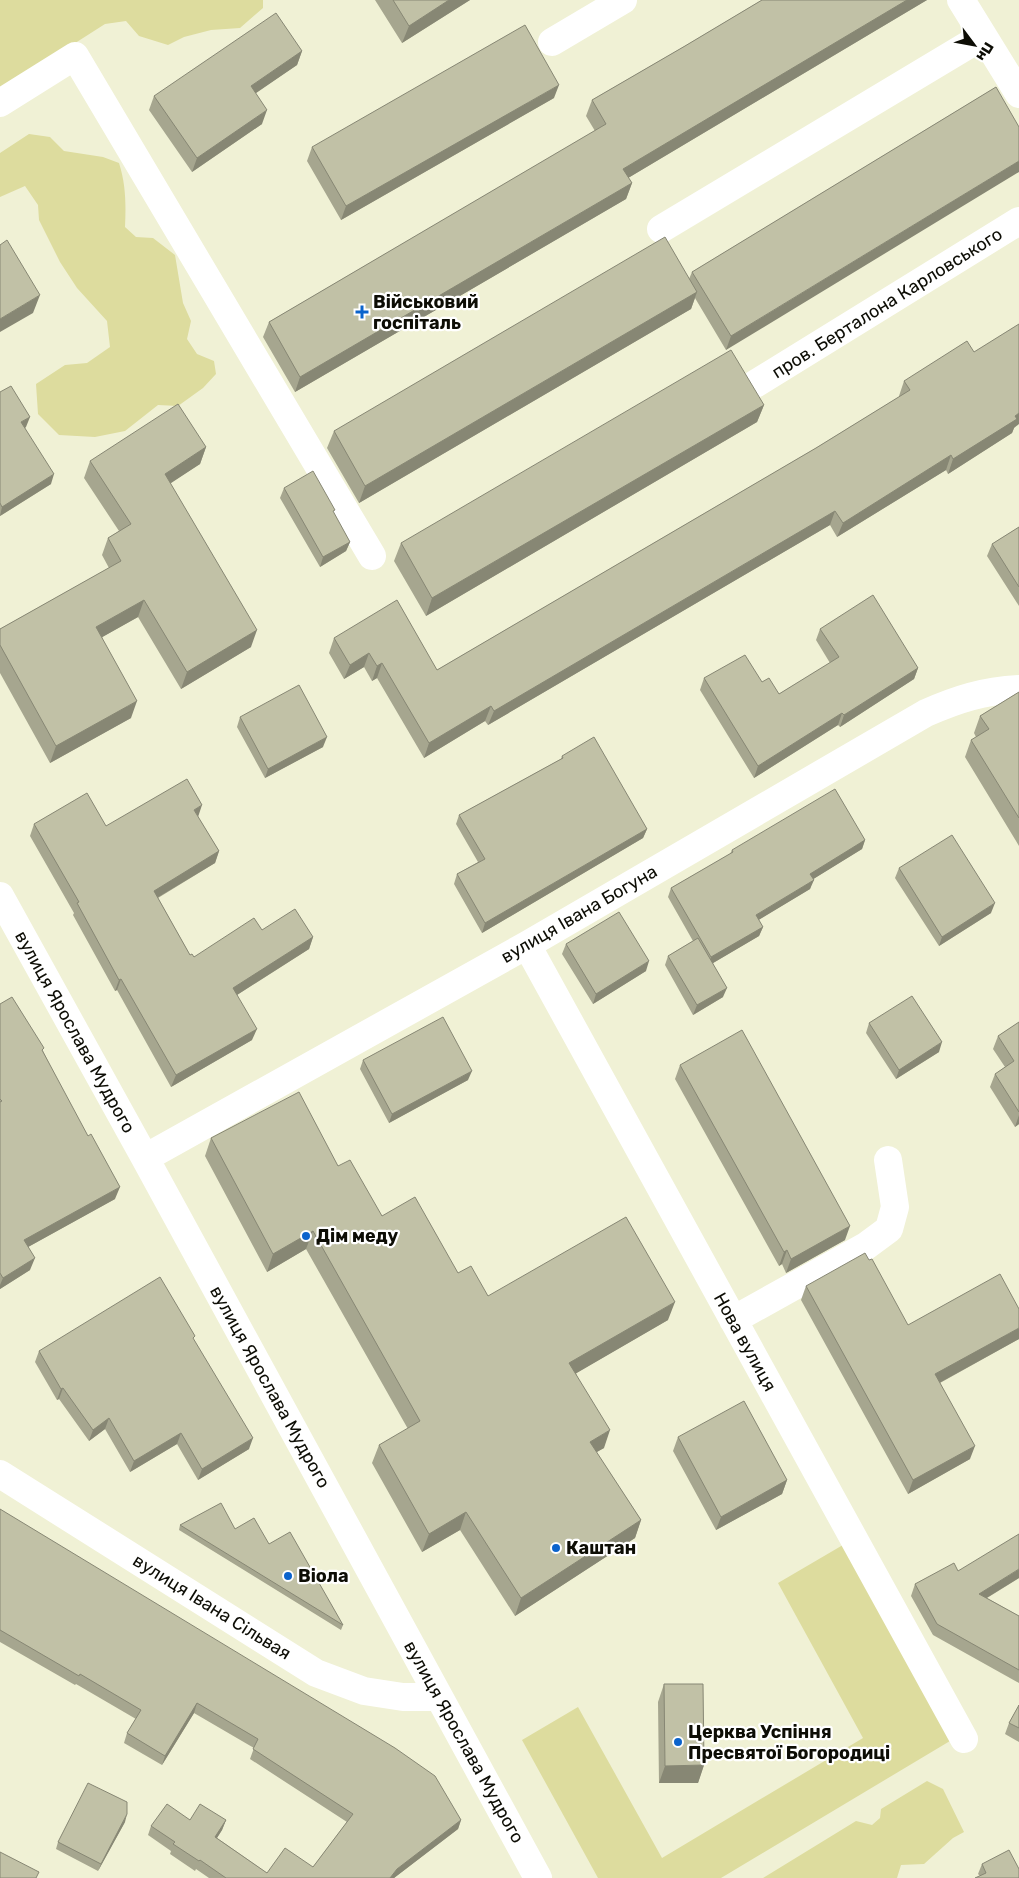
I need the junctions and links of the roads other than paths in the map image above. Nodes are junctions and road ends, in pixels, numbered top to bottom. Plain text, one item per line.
1 (624, 0) edge
2 (961, 0) edge
3 (983, 36) junction
4 (552, 42) dead end
5 (1019, 94) edge
6 (0, 103) edge
7 (1019, 221) edge
8 (661, 230) dead end
9 (754, 384) edge
10 (372, 556) dead end
11 (1019, 689) edge
12 (0, 896) edge
13 (527, 945) junction
14 (145, 1158) junction
15 (888, 1160) dead end
16 (733, 1320) junction
17 (0, 1474) edge
18 (439, 1697) junction
19 (964, 1739) dead end
20 (538, 1878) edge

1 - 4 street
2 - 3 street
3 - 5 street
3 - 8 street
6 - 10 street
7 - 9 street, пров. Берталона Карловського
11 - 13 street, вулиця Івана Богуна
12 - 14 street, вулиця Ярослава Мудрого
13 - 14 street, вулиця Івана Богуна
13 - 16 street, Нова вулиця
14 - 18 street, вулиця Ярослава Мудрого
15 - 16 street
16 - 19 street, Нова вулиця
17 - 18 street, вулиця Івана Сільвая
18 - 20 street, вулиця Ярослава Мудрого

